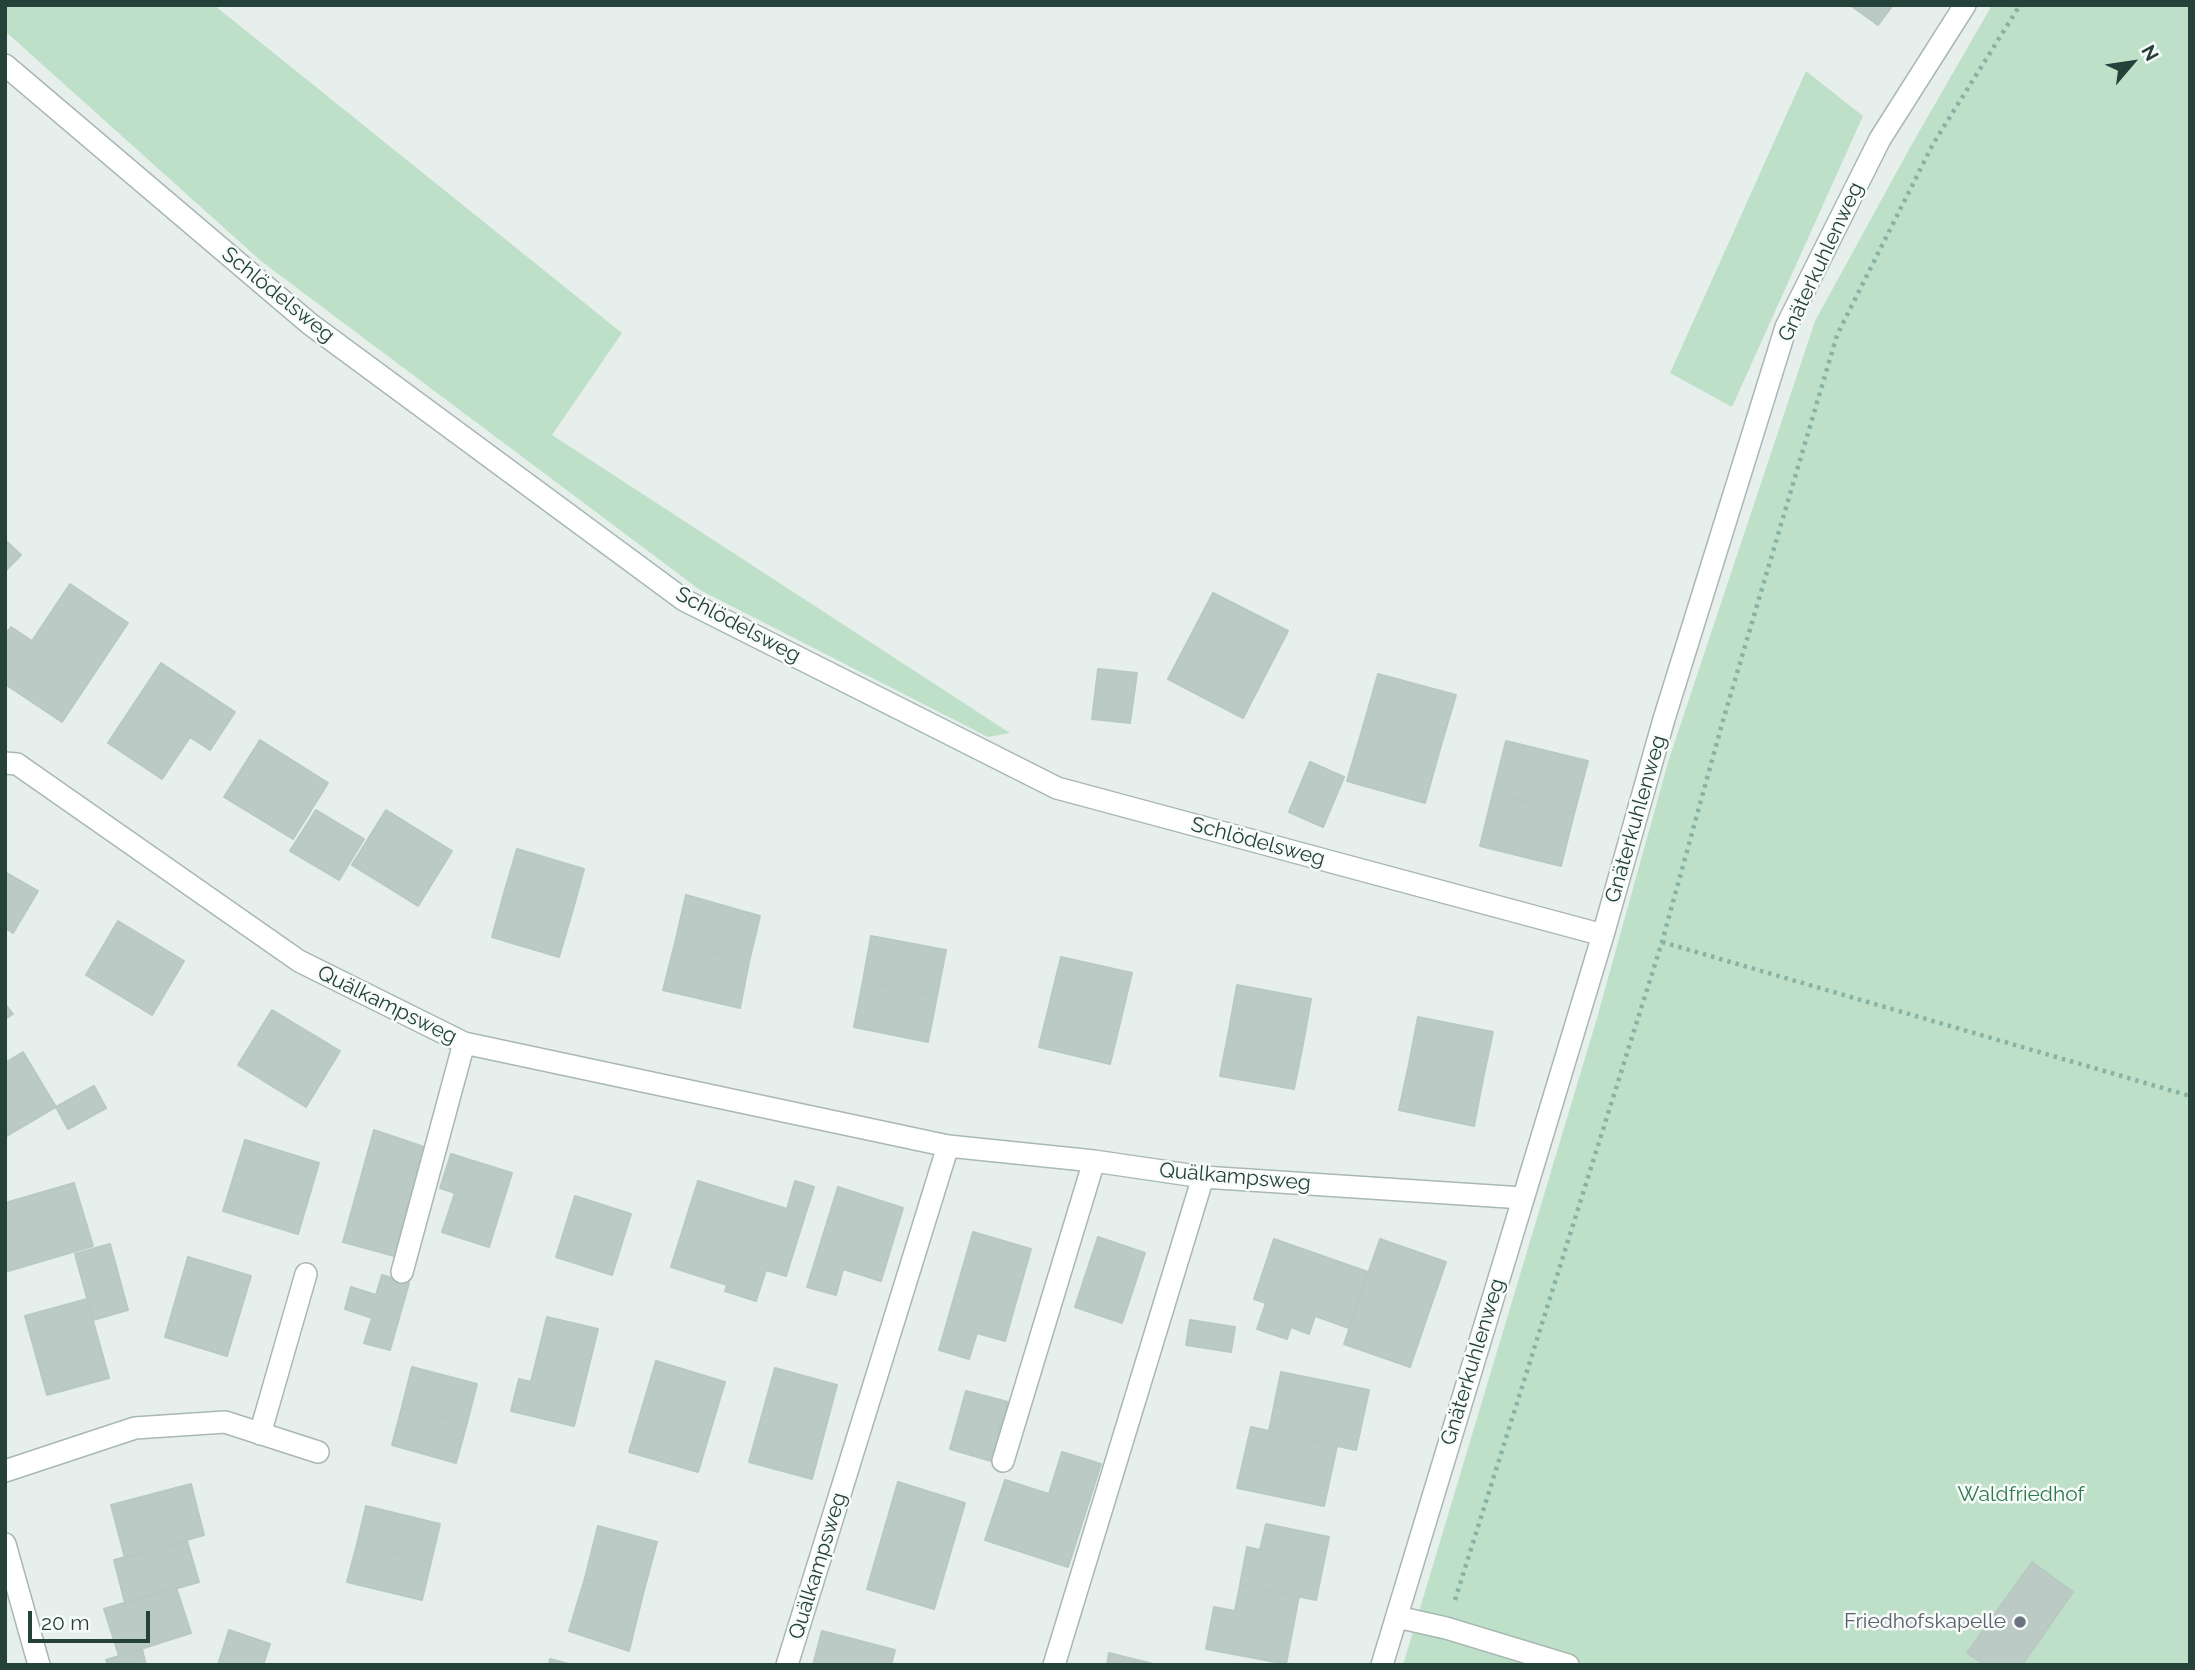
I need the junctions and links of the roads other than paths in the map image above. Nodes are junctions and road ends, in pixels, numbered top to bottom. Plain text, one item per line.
1 (1965, 5) edge
2 (5, 65) edge
3 (5, 763) edge
4 (1603, 935) junction
5 (464, 1043) junction
6 (948, 1146) junction
7 (1094, 1161) junction
8 (1203, 1177) junction
9 (1523, 1198) junction
10 (402, 1272) dead end
11 (306, 1274) dead end
12 (260, 1434) junction
13 (318, 1452) dead end
14 (1003, 1461) dead end
15 (5, 1471) edge
16 (5, 1544) edge
17 (1397, 1617) junction
18 (39, 1665) edge
19 (787, 1665) edge
20 (1054, 1665) edge
21 (1382, 1665) edge
22 (1568, 1665) edge

1 - 4 street, Gnäterkuhlenweg
2 - 4 street, Schlödelsweg
3 - 5 street, Quälkampsweg
4 - 9 street, Gnäterkuhlenweg
5 - 6 street, Quälkampsweg
5 - 10 street
6 - 7 street, Quälkampsweg
6 - 19 street, Quälkampsweg
7 - 8 street, Quälkampsweg
7 - 14 street
8 - 9 street, Quälkampsweg
8 - 20 street
9 - 17 street, Gnäterkuhlenweg
11 - 12 street
12 - 13 street
12 - 15 street
16 - 18 street
17 - 21 street, Gnäterkuhlenweg
17 - 22 street

